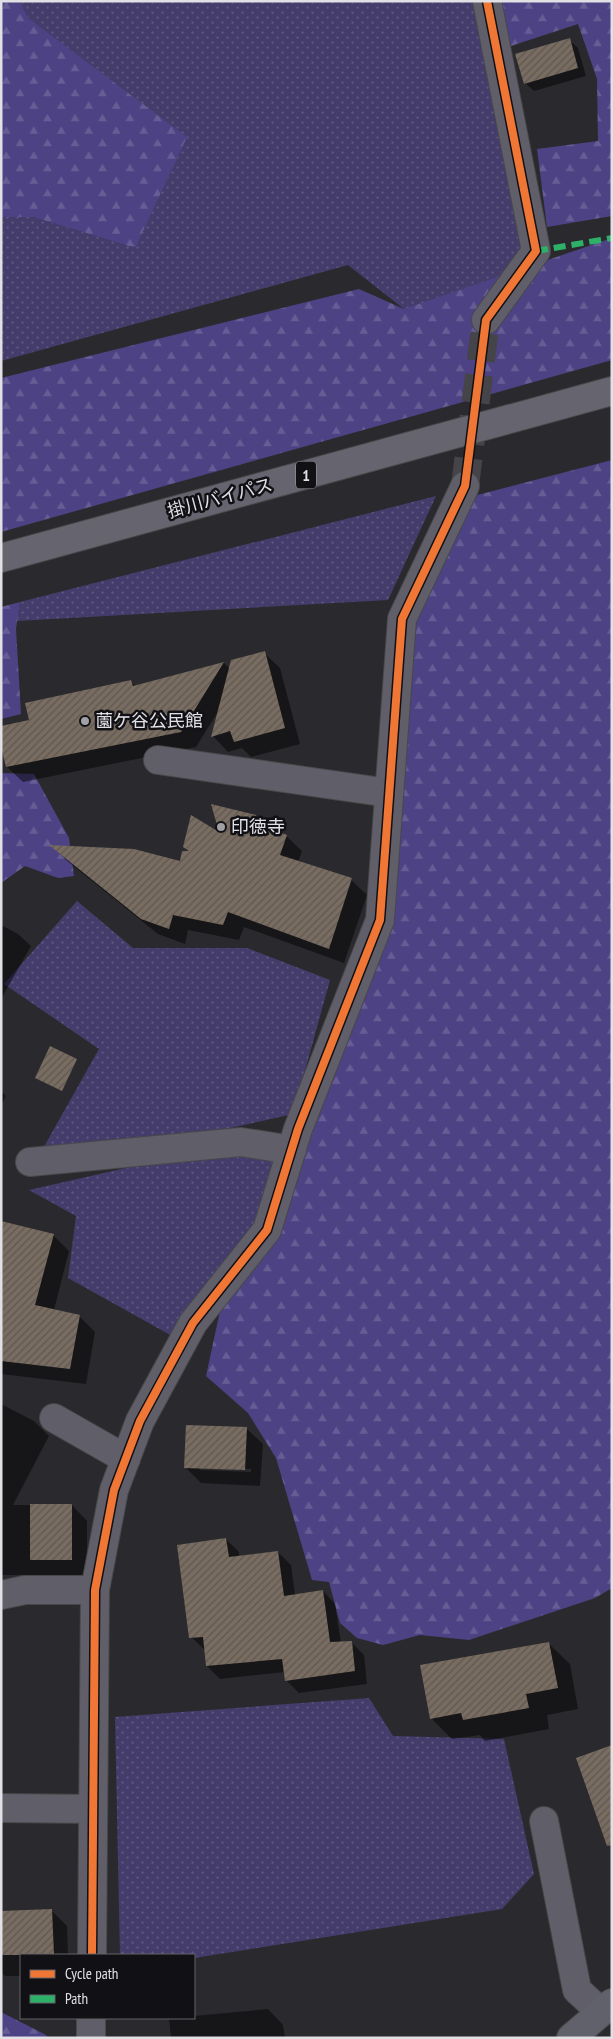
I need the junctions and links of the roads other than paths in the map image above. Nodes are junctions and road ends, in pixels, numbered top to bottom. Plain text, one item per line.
1 (487, 1) edge
2 (486, 320) tunnel mouth
3 (612, 391) edge
4 (465, 486) tunnel mouth
5 (1, 558) edge
6 (158, 760) dead end
7 (389, 793) junction
8 (292, 1150) junction
9 (30, 1162) dead end
10 (54, 1418) dead end
11 (126, 1459) junction
12 (95, 1590) junction
13 (1, 1595) edge
14 (1, 1808) edge
15 (93, 1809) junction
16 (544, 1821) dead end
17 (92, 1954) edge
18 (606, 2008) edge
19 (91, 2019) edge
20 (91, 2038) edge
21 (570, 2038) edge

1 - 2 street
3 - 5 highway, 掛川バイパス / 1
4 - 7 street
6 - 7 street
7 - 8 street
8 - 9 street
8 - 11 street
10 - 11 street
11 - 12 street
12 - 13 street
12 - 15 street
14 - 15 street
15 - 17 street
16 - 18 street
18 - 21 main road
19 - 20 street

